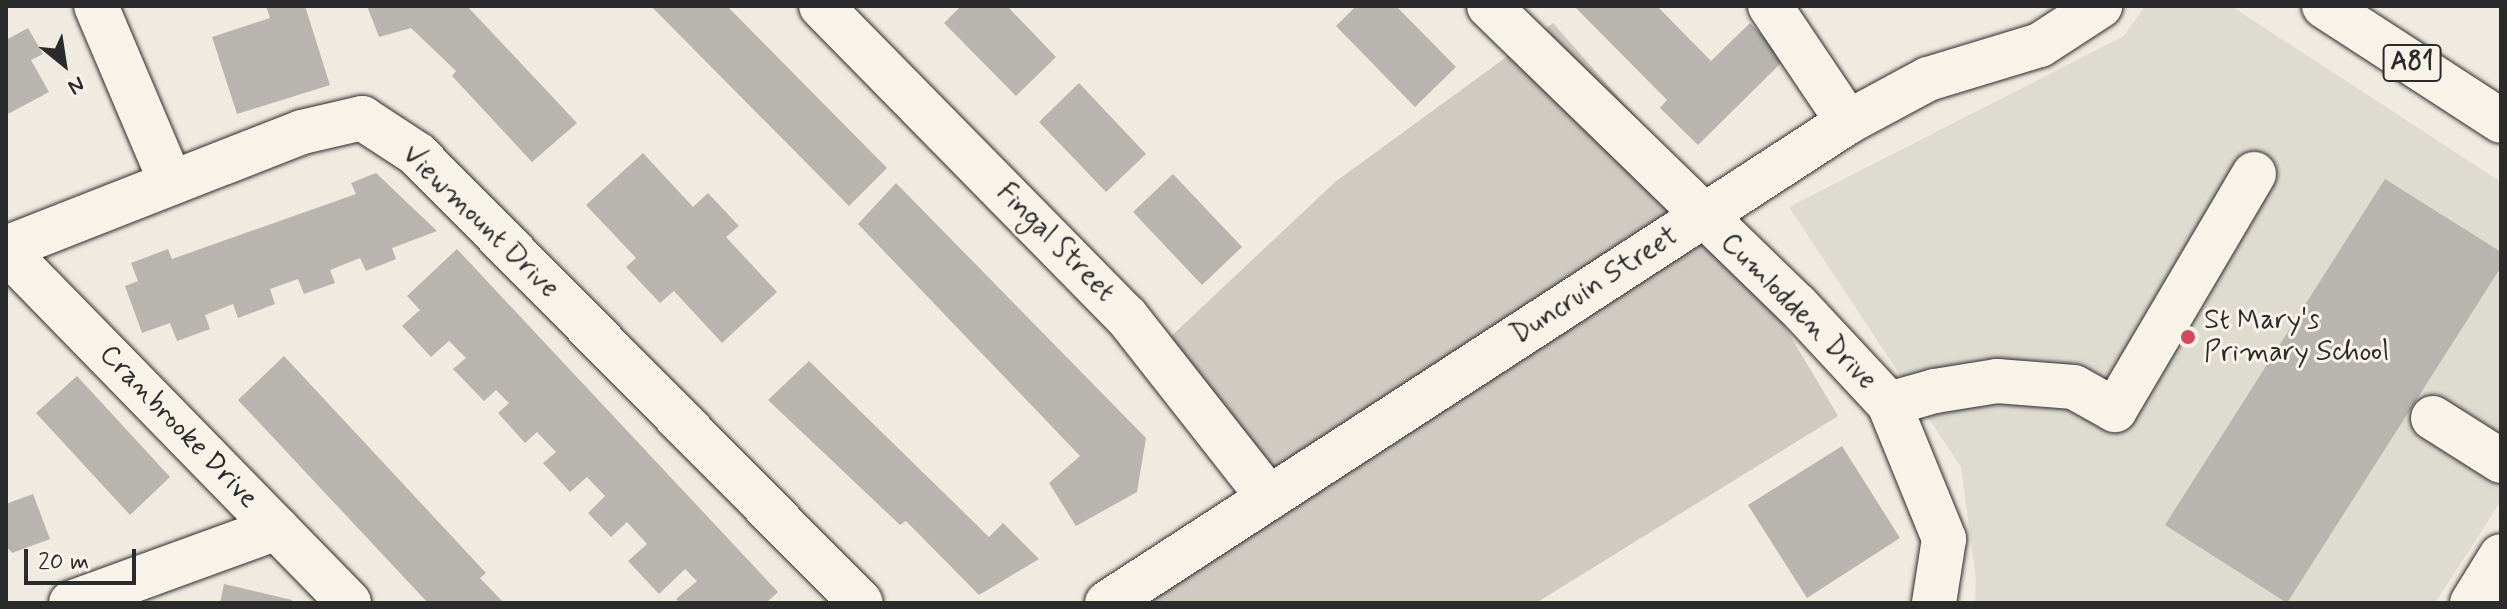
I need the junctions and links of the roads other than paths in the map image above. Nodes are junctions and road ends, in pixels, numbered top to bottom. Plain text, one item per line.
1 (96, 6) edge
2 (821, 6) edge
3 (1489, 6) edge
4 (1770, 6) edge
5 (2100, 6) edge
6 (2324, 6) edge
7 (2501, 121) edge
8 (1848, 122) junction
9 (2254, 174) dead end
10 (171, 183) junction
11 (1702, 217) junction
12 (6, 249) edge
13 (1889, 404) junction
14 (2433, 418) dead end
15 (2501, 461) edge
16 (1269, 498) junction
17 (277, 528) junction
18 (2501, 556) edge
19 (71, 603) edge
20 (349, 603) edge
21 (861, 603) edge
22 (1107, 603) edge
23 (1934, 603) edge
24 (2472, 603) edge

1 - 10 street
2 - 16 street, Fingal Street
3 - 11 street, Cumlodden Drive
4 - 8 street
5 - 8 street, Duncruin Street
6 - 7 street, A81
8 - 11 street, Duncruin Street
9 - 13 street
10 - 12 street, Viewmount Drive
10 - 21 street, Viewmount Drive
11 - 13 street, Cumlodden Drive
11 - 16 street, Duncruin Street
12 - 17 street, Cranbrooke Drive
13 - 23 street, Cumlodden Drive
14 - 15 street
16 - 22 street, Duncruin Street
17 - 19 street
17 - 20 street, Cranbrooke Drive
18 - 24 street

